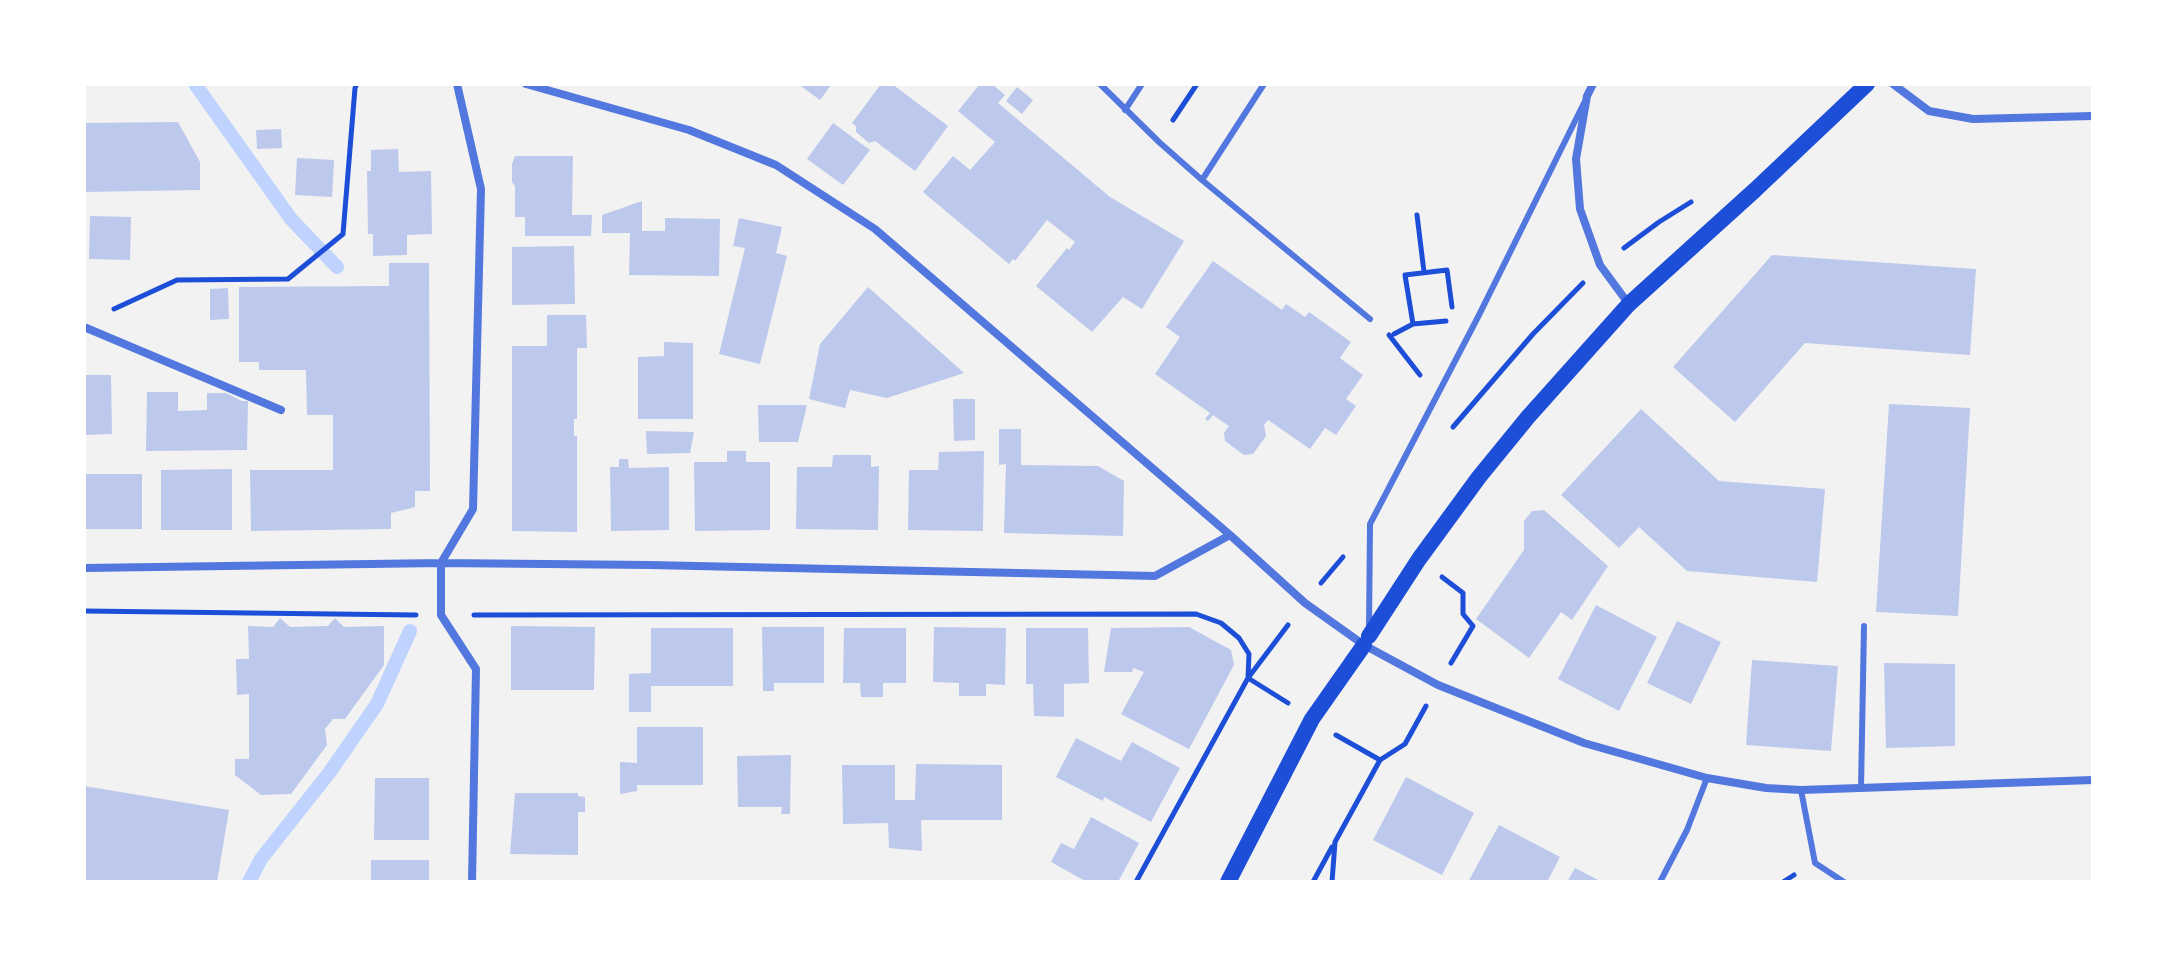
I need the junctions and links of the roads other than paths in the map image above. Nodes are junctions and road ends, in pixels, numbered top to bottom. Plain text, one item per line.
1 (457, 84) edge
2 (526, 84) edge
3 (1100, 84) edge
4 (1142, 84) edge
5 (1264, 84) edge
6 (1593, 84) edge
7 (1867, 84) edge
8 (1893, 84) edge
9 (1587, 96) junction
10 (1125, 110) junction
11 (2093, 116) edge
12 (1202, 180) junction
13 (1629, 304) junction
14 (1370, 319) road end
15 (84, 327) edge
16 (281, 410) dead end
17 (1230, 535) junction
18 (441, 563) junction
19 (84, 568) edge
20 (1864, 626) dead end
21 (1366, 640) junction
22 (1707, 778) junction
23 (2093, 780) edge
24 (1861, 788) junction
25 (1801, 790) junction
26 (472, 882) edge
27 (1228, 882) edge
28 (1660, 882) edge
29 (1844, 882) edge

1 - 18 street
2 - 17 street
3 - 10 lane
4 - 10 lane
5 - 12 lane
6 - 9 street
7 - 13 main road
8 - 11 street
9 - 13 street
9 - 21 lane
10 - 12 lane
12 - 14 lane
13 - 21 main road
15 - 16 street
17 - 18 street
17 - 21 street
18 - 19 street
18 - 26 street
20 - 24 lane
21 - 22 street
21 - 27 main road
22 - 25 street
22 - 28 lane
23 - 24 street
24 - 25 street
25 - 29 lane

